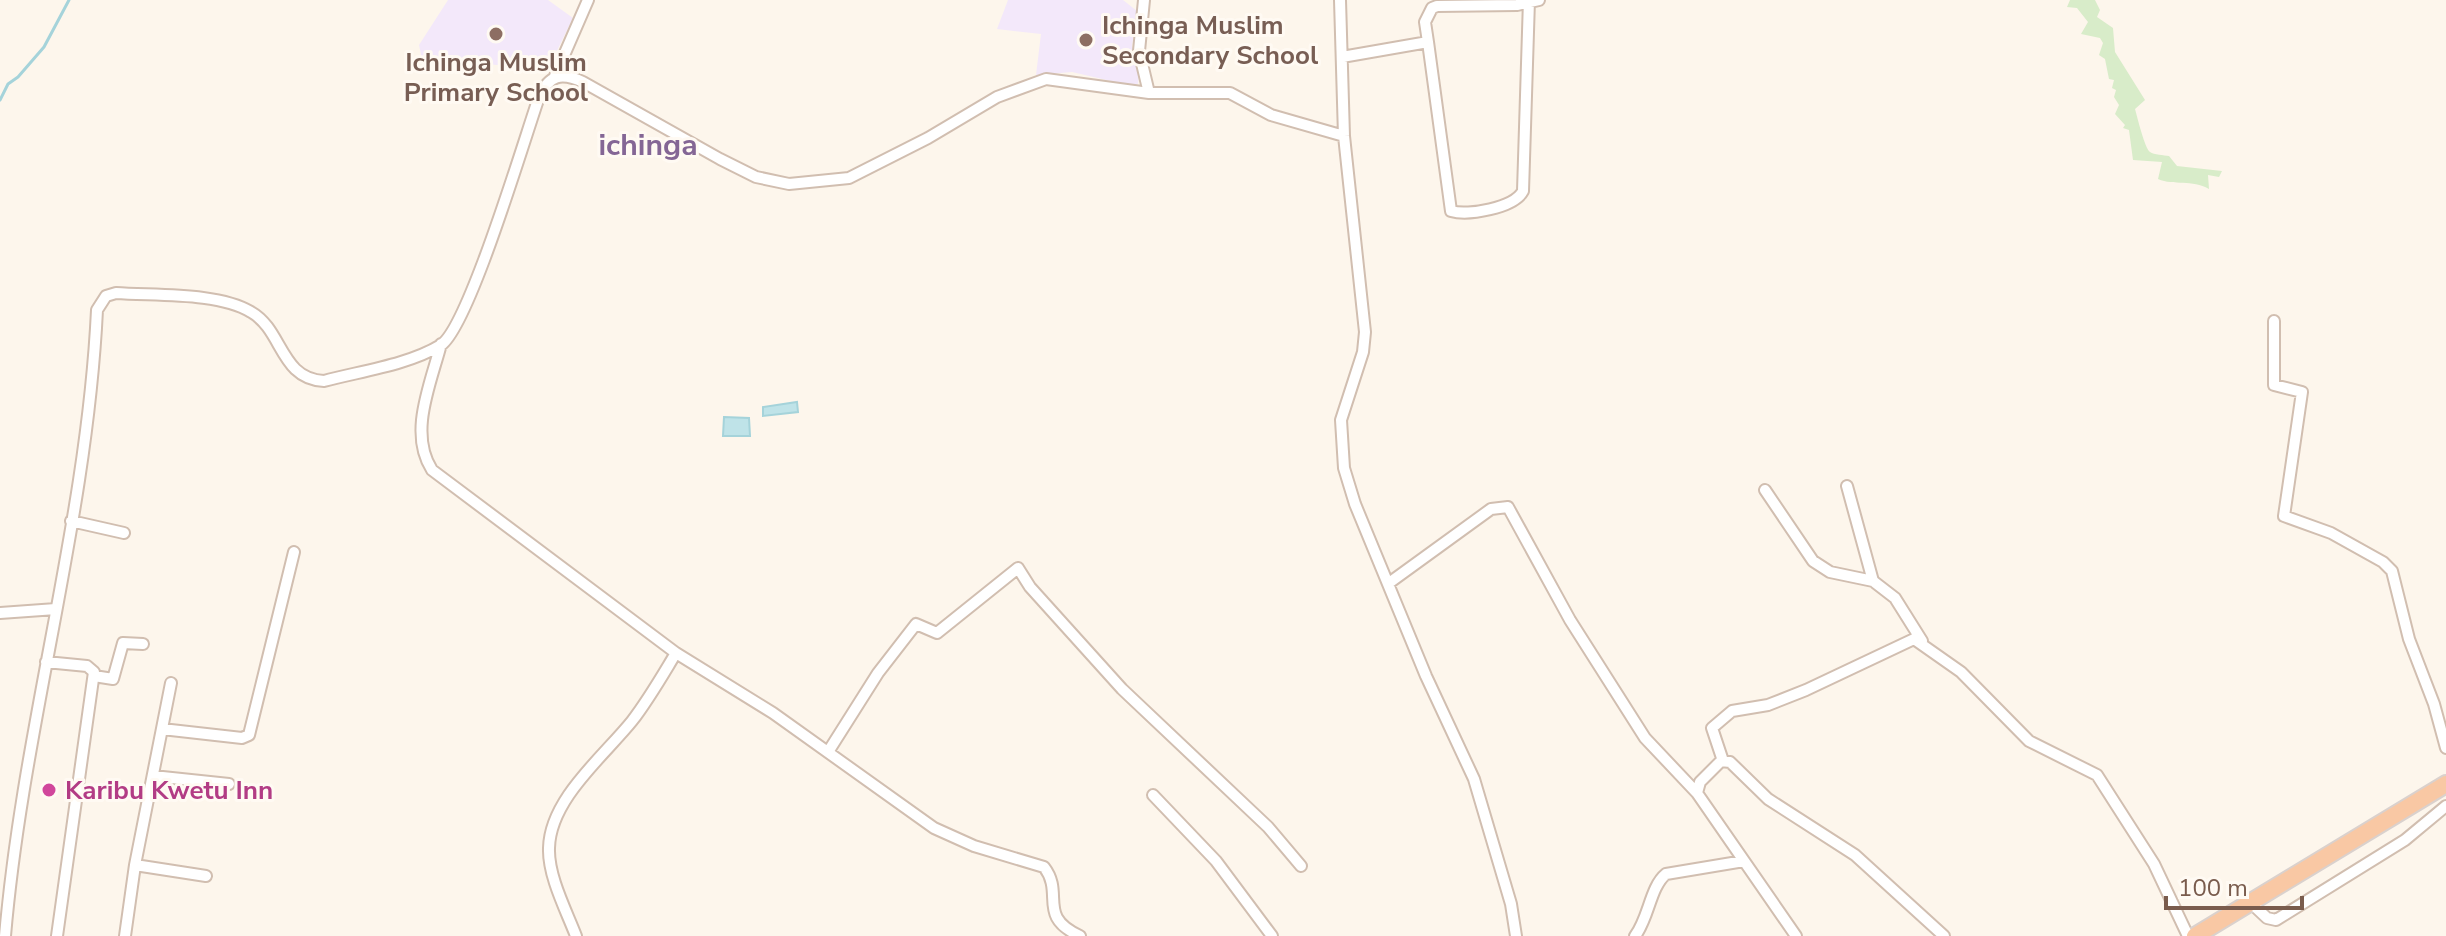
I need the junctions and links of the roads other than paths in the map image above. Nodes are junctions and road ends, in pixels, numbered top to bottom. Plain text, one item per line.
1 (588, 0) edge
2 (1144, 0) edge
3 (1340, 0) edge
4 (1533, 1) edge
5 (1428, 42) junction
6 (1342, 57) junction
7 (555, 76) junction
8 (1149, 93) junction
9 (1344, 136) junction
10 (2274, 321) dead end
11 (441, 344) junction
12 (1847, 486) dead end
13 (1765, 490) dead end
14 (71, 521) junction
15 (124, 533) dead end
16 (294, 552) dead end
17 (1873, 581) junction
18 (1389, 583) junction
19 (56, 609) junction
20 (0, 613) edge
21 (143, 644) dead end
22 (1925, 647) junction
23 (676, 653) junction
24 (46, 662) junction
25 (94, 676) junction
26 (171, 683) dead end
27 (162, 729) junction
28 (2446, 748) edge
29 (828, 752) junction
30 (1723, 761) junction
31 (153, 776) junction
32 (229, 784) dead end
33 (2446, 784) edge
34 (1697, 793) junction
35 (1153, 795) dead end
36 (2425, 797) junction
37 (2446, 806) edge
38 (2446, 814) edge
39 (2433, 815) junction
40 (1744, 861) junction
41 (135, 865) junction
42 (1301, 866) dead end
43 (206, 876) dead end
44 (2250, 902) junction
45 (5, 936) edge
46 (57, 936) edge
47 (125, 936) edge
48 (576, 936) edge
49 (1080, 936) edge
50 (1272, 936) edge
51 (1516, 936) edge
52 (1635, 936) edge
53 (1796, 936) edge
54 (1944, 936) edge
55 (2188, 936) edge
56 (2195, 936) edge

1 - 7 street
2 - 8 street
3 - 6 street
4 - 5 street
4 - 5 street
5 - 6 street
6 - 9 street
7 - 8 street
7 - 11 street
8 - 9 street
9 - 18 street
10 - 28 street
11 - 14 street
11 - 23 street
12 - 17 street
13 - 17 street
14 - 15 street
14 - 19 street
16 - 27 street
17 - 22 street
18 - 34 street
18 - 51 street
19 - 20 street
19 - 24 street
21 - 25 street
22 - 30 street
22 - 55 street
23 - 29 street
23 - 48 street
24 - 25 street
24 - 45 street
25 - 46 street
26 - 27 street
27 - 31 street
29 - 42 street
29 - 49 street
30 - 34 street
30 - 54 street
31 - 32 street
31 - 41 street
33 - 36 highway
34 - 40 street
35 - 50 street
36 - 39 street
36 - 44 highway
37 - 39 street
38 - 39 street
39 - 44 street
40 - 52 street
40 - 53 street
41 - 43 street
41 - 47 street
44 - 56 highway

